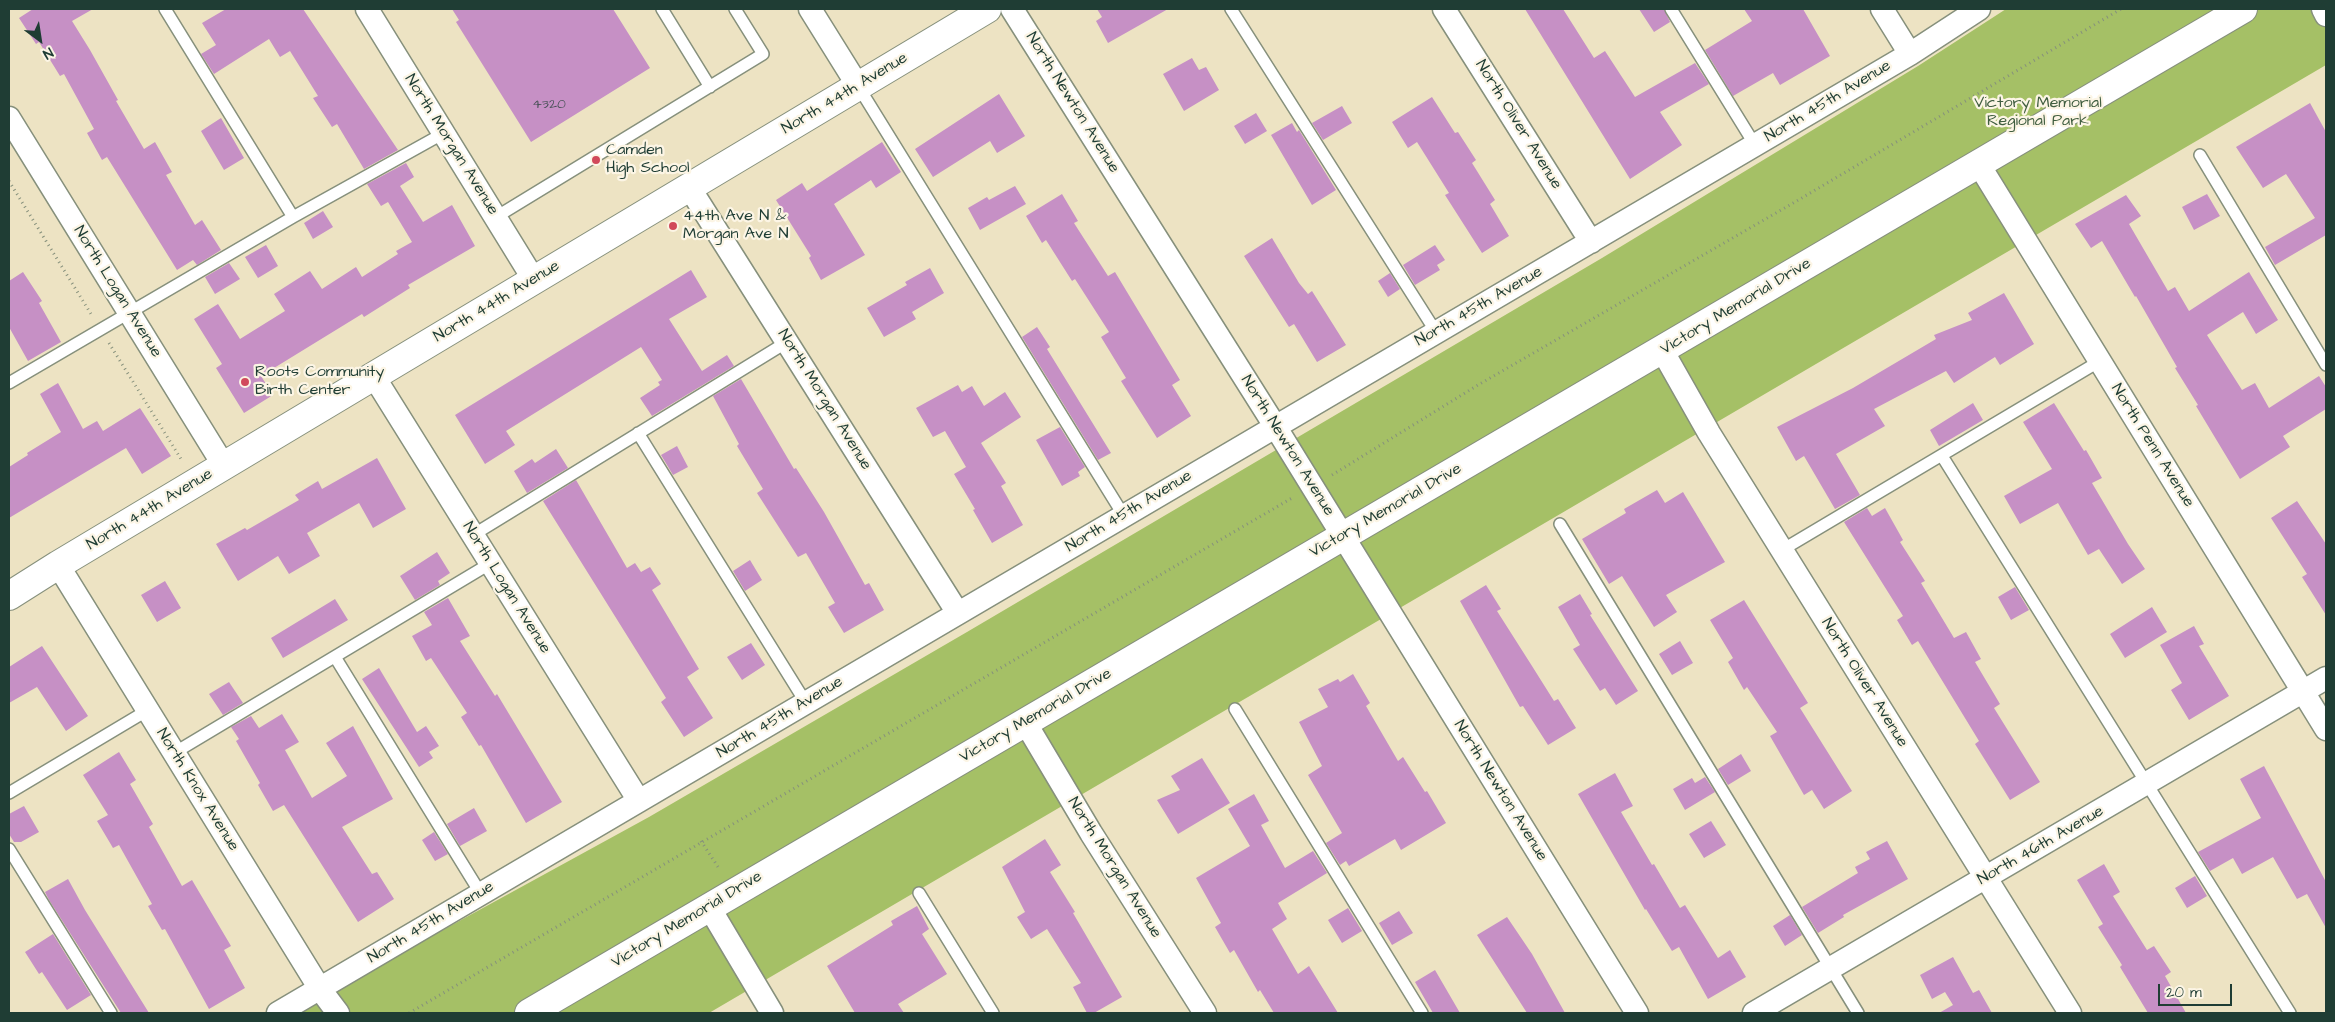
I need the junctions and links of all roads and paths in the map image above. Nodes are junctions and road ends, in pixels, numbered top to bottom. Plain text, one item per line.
1 (165, 9) edge
2 (367, 9) edge
3 (662, 9) edge
4 (735, 9) edge
5 (810, 9) edge
6 (987, 9) edge
7 (1012, 9) edge
8 (1231, 9) edge
9 (1444, 9) edge
10 (1671, 9) edge
11 (1882, 9) edge
12 (1979, 9) edge
13 (2121, 9) edge
14 (2243, 9) edge
15 (2323, 9) edge
16 (2326, 15) edge
17 (1910, 54) junction
18 (858, 86) junction
19 (710, 87) junction
20 (9, 118) edge
21 (444, 134) junction
22 (1755, 145) junction
23 (2200, 155) dead end
24 (1978, 163) junction
25 (689, 188) junction
26 (293, 217) junction
27 (496, 217) junction
28 (1591, 242) junction
29 (534, 280) junction
30 (129, 311) junction
31 (1436, 332) junction
32 (787, 342) junction
33 (1662, 350) junction
34 (2100, 361) junction
35 (2326, 365) edge
36 (373, 375) junction
37 (9, 383) edge
38 (1275, 426) junction
39 (638, 434) junction
40 (1942, 456) junction
41 (224, 466) junction
42 (1337, 472) dead end
43 (1288, 501) dead end
44 (1124, 516) junction
45 (1560, 524) dead end
46 (473, 535) junction
47 (1344, 536) junction
48 (1782, 550) junction
49 (491, 563) junction
50 (58, 565) junction
51 (9, 596) edge
52 (956, 614) junction
53 (335, 657) junction
54 (2326, 678) edge
55 (2304, 692) junction
56 (806, 703) junction
57 (1235, 709) dead end
58 (148, 710) junction
59 (1025, 722) junction
60 (2326, 729) edge
61 (174, 753) junction
62 (2147, 784) junction
63 (9, 793) edge
64 (639, 801) junction
65 (701, 842) junction
66 (9, 849) edge
67 (1984, 879) junction
68 (734, 892) junction
69 (919, 893) dead end
70 (480, 894) junction
71 (709, 907) junction
72 (1830, 969) junction
73 (320, 989) junction
74 (112, 1013) edge
75 (278, 1013) edge
76 (338, 1013) edge
77 (410, 1013) edge
78 (528, 1013) edge
79 (772, 1013) edge
80 (993, 1013) edge
81 (1205, 1013) edge
82 (1422, 1013) edge
83 (1638, 1013) edge
84 (1754, 1013) edge
85 (1858, 1013) edge
86 (2070, 1013) edge
87 (2290, 1013) edge

1 - 26 lane
2 - 21 street, North Morgan Avenue
3 - 19 lane
4 - 19 lane
5 - 18 street
6 - 18 street, North 44th Avenue
7 - 38 street, North Newton Avenue
8 - 31 lane
9 - 28 street, North Oliver Avenue
10 - 22 lane
11 - 17 street
12 - 17 street, North 45th Avenue
13 - 42 path
14 - 24 street, Victory Memorial Drive
15 - 16 street
17 - 22 street, North 45th Avenue
18 - 25 street, North 44th Avenue
18 - 44 lane
19 - 27 lane
20 - 30 street, North Logan Avenue
21 - 26 lane
21 - 27 street, North Morgan Avenue
22 - 28 street, North 45th Avenue
23 - 35 lane
24 - 33 street, Victory Memorial Drive
24 - 34 street, North Penn Avenue
25 - 29 street, North 44th Avenue
25 - 32 street, North Morgan Avenue
26 - 30 lane
27 - 29 street, North Morgan Avenue
28 - 31 street, North 45th Avenue
29 - 36 street, North 44th Avenue
30 - 37 lane
30 - 41 street, North Logan Avenue
31 - 38 street, North 45th Avenue
32 - 39 lane
32 - 52 street, North Morgan Avenue
33 - 47 street, Victory Memorial Drive
33 - 48 street, North Oliver Avenue
34 - 40 lane
34 - 55 street, North Penn Avenue
36 - 41 street, North 44th Avenue
36 - 46 street, North Logan Avenue
38 - 44 street, North 45th Avenue
38 - 47 street, North Newton Avenue
39 - 46 lane
39 - 56 lane
40 - 48 lane
40 - 62 lane
41 - 50 street, North 44th Avenue
43 - 65 path
44 - 52 street, North 45th Avenue
45 - 72 lane
46 - 49 street, North Logan Avenue
47 - 59 street, Victory Memorial Drive
47 - 83 street, North Newton Avenue
48 - 67 street, North Oliver Avenue
49 - 53 lane
49 - 64 street, North Logan Avenue
50 - 51 street, North 44th Avenue
50 - 58 street, North Knox Avenue
52 - 56 street, North 45th Avenue
53 - 61 lane
53 - 70 lane
54 - 55 street, North 46th Avenue
55 - 60 street, North Penn Avenue
55 - 62 street, North 46th Avenue
56 - 64 street, North 45th Avenue
57 - 82 lane
58 - 61 street, North Knox Avenue
58 - 63 lane
59 - 68 street, Victory Memorial Drive
59 - 81 street, North Morgan Avenue
61 - 73 street, North Knox Avenue
62 - 67 street, North 46th Avenue
62 - 87 lane
64 - 70 street, North 45th Avenue
65 - 68 path
65 - 77 path
66 - 74 lane
67 - 72 street, North 46th Avenue
67 - 86 street, North Oliver Avenue
68 - 71 street, Victory Memorial Drive
69 - 80 lane
70 - 73 street, North 45th Avenue
71 - 78 street, Victory Memorial Drive
71 - 79 street
72 - 84 street, North 46th Avenue
72 - 85 lane
73 - 75 street, North 45th Avenue
73 - 76 street, North Knox Avenue

